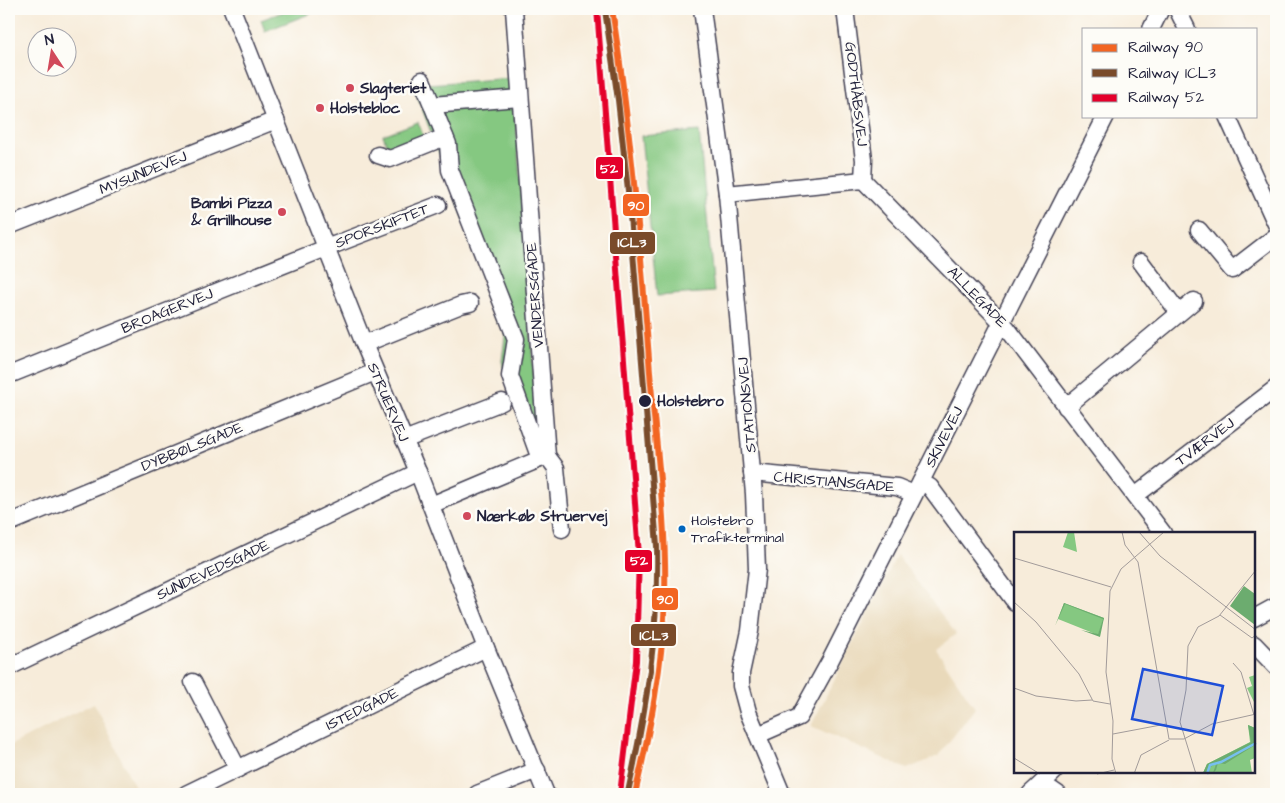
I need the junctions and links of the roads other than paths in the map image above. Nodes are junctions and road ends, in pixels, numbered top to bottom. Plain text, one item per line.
1 (232, 9) edge
2 (514, 9) edge
3 (702, 9) edge
4 (845, 9) edge
5 (1161, 9) edge
6 (1177, 9) edge
7 (1152, 28) edge
8 (1186, 28) edge
9 (422, 80) dead end
10 (520, 98) junction
11 (432, 105) junction
12 (1105, 118) edge
13 (1228, 118) edge
14 (276, 120) junction
15 (445, 137) junction
16 (378, 155) dead end
17 (862, 180) junction
18 (727, 194) junction
19 (438, 205) dead end
20 (1276, 224) edge
21 (9, 226) edge
22 (1200, 230) dead end
23 (1276, 236) edge
24 (326, 248) junction
25 (1141, 262) dead end
26 (1194, 302) dead end
27 (470, 303) dead end
28 (1179, 313) junction
29 (1002, 322) junction
30 (364, 344) junction
31 (375, 372) junction
32 (9, 375) edge
33 (1276, 388) edge
34 (502, 402) dead end
35 (1066, 407) junction
36 (404, 440) junction
37 (544, 457) junction
38 (418, 472) junction
39 (752, 473) junction
40 (918, 488) junction
41 (1134, 496) junction
42 (431, 505) junction
43 (9, 523) edge
44 (562, 529) dead end
45 (1162, 532) edge
46 (1014, 601) edge
47 (1276, 606) edge
48 (1255, 617) edge
49 (1255, 645) edge
50 (486, 648) junction
51 (1276, 667) edge
52 (9, 668) edge
53 (193, 682) dead end
54 (758, 735) junction
55 (238, 769) junction
56 (536, 770) junction
57 (1053, 773) edge
58 (1036, 789) edge
59 (186, 794) edge
60 (477, 794) edge
61 (546, 794) edge
62 (782, 794) edge
63 (1058, 794) edge

1 - 14 street, STRUERVEJ
2 - 10 street, VENDERSGADE
3 - 18 street, STATIONSVEJ
4 - 17 street, GODTHÅBSVEJ
5 - 7 street
6 - 8 street
9 - 11 street
10 - 11 street
10 - 37 street, VENDERSGADE
11 - 15 street
12 - 29 street, SKIVEVEJ
13 - 20 street
14 - 21 street, MYSUNDEVEJ
14 - 24 street, STRUERVEJ
15 - 16 street
15 - 37 street
17 - 18 street
17 - 29 street, ALLEGADE
18 - 39 street, STATIONSVEJ
19 - 24 street, SPORSKIFTET
22 - 23 street
24 - 30 street, STRUERVEJ
24 - 32 street, BROAGERVEJ
25 - 28 street
26 - 28 street
27 - 30 street
28 - 35 street
29 - 35 street, ALLEGADE
29 - 40 street, SKIVEVEJ
30 - 31 street, STRUERVEJ
31 - 36 street, STRUERVEJ
31 - 43 street, DYBBØLSGADE
33 - 41 street, TVÆRVEJ
34 - 36 street
35 - 41 street, ALLEGADE
36 - 38 street, STRUERVEJ
37 - 42 street
37 - 44 street
38 - 42 street, STRUERVEJ
38 - 52 street, SUNDEVEDSGADE
39 - 40 street, CHRISTIANSGADE
39 - 54 street, STATIONSVEJ
40 - 46 street
40 - 54 street, SKIVEVEJ
41 - 45 street, ALLEGADE
42 - 50 street, STRUERVEJ
47 - 48 street
49 - 51 street
50 - 55 street, ISTEDGADE
50 - 56 street, STRUERVEJ
53 - 55 street
54 - 62 street, STATIONSVEJ
55 - 59 street, ISTEDGADE
56 - 60 street
56 - 61 street, STRUERVEJ
57 - 58 street
58 - 63 street

